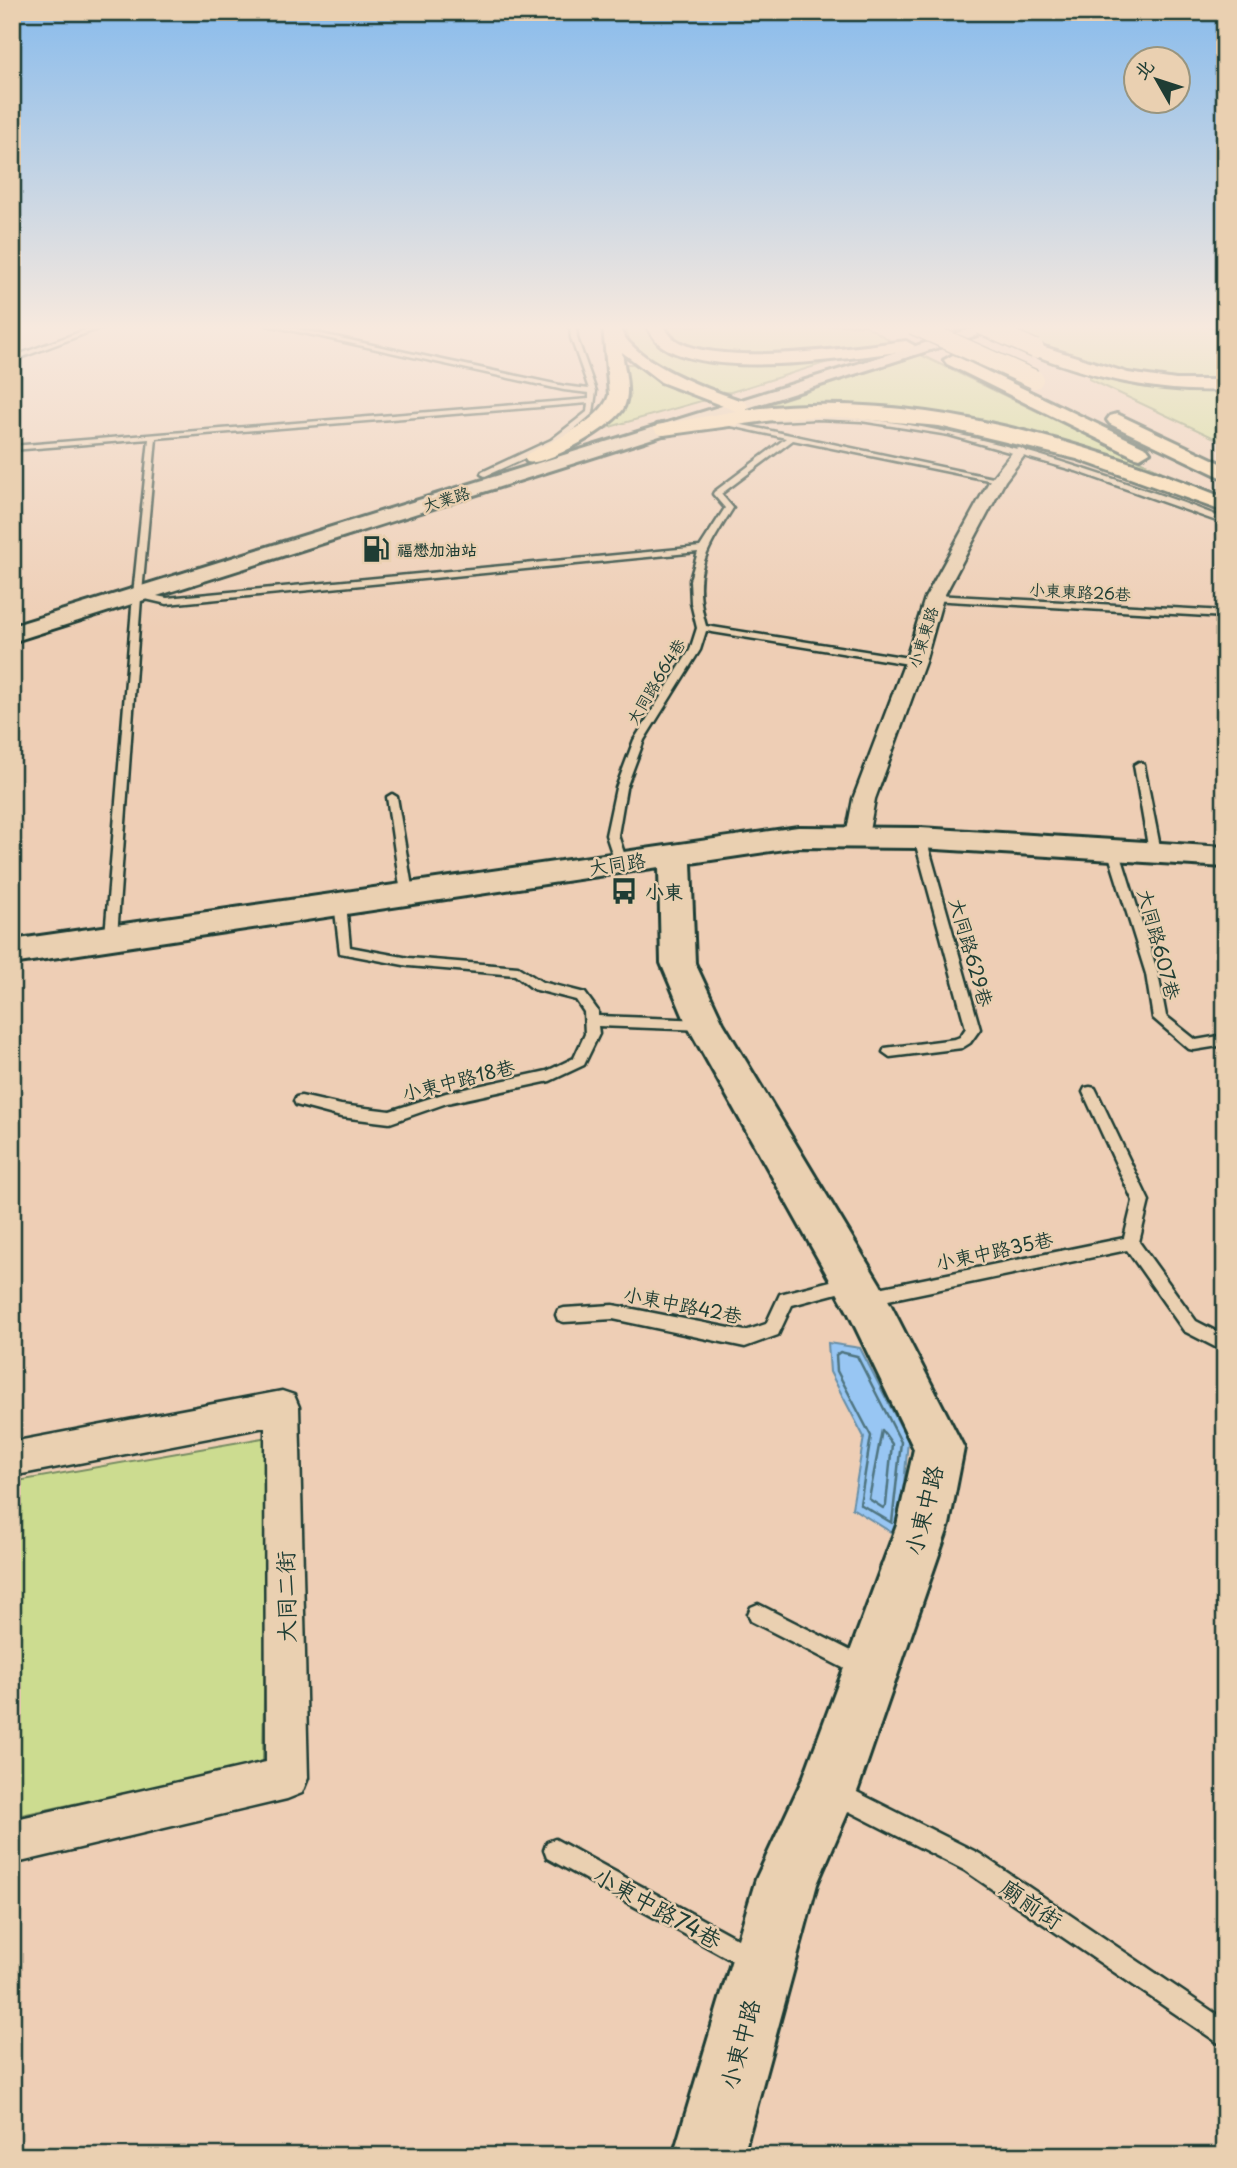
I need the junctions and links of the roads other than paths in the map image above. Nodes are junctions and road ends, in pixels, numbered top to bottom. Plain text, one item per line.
1 (276, 426) edge
2 (574, 426) edge
3 (591, 426) edge
4 (648, 426) edge
5 (671, 426) edge
6 (680, 426) edge
7 (708, 426) edge
8 (739, 426) edge
9 (907, 426) edge
10 (972, 426) edge
11 (1088, 426) edge
12 (1131, 426) edge
13 (1170, 426) edge
14 (664, 429) junction
15 (153, 436) junction
16 (792, 437) junction
17 (614, 445) junction
18 (12, 448) edge
19 (1020, 453) junction
20 (1225, 453) edge
21 (534, 458) junction
22 (1225, 472) edge
23 (485, 474) junction
24 (998, 480) junction
25 (1225, 493) edge
26 (1225, 506) edge
27 (1225, 522) edge
28 (703, 549) junction
29 (138, 588) junction
30 (934, 598) junction
31 (1225, 614) edge
32 (12, 620) edge
33 (702, 628) junction
34 (12, 634) edge
35 (915, 662) junction
36 (1139, 765) dead end
37 (392, 797) dead end
38 (857, 836) junction
39 (920, 838) junction
40 (1113, 849) junction
41 (1155, 852) junction
42 (676, 853) junction
43 (1225, 858) edge
44 (621, 862) junction
45 (407, 893) junction
46 (340, 903) junction
47 (111, 936) junction
48 (12, 952) edge
49 (592, 1021) junction
50 (705, 1025) junction
51 (1225, 1040) edge
52 (890, 1052) dead end
53 (1090, 1092) dead end
54 (302, 1101) dead end
55 (1131, 1243) junction
56 (860, 1290) junction
57 (564, 1315) dead end
58 (1225, 1345) edge
59 (12, 1459) edge
60 (758, 1615) dead end
61 (872, 1671) junction
62 (830, 1789) junction
63 (12, 1842) edge
64 (555, 1850) dead end
65 (761, 1964) junction
66 (1225, 2034) edge
67 (708, 2156) edge

1 - 15 lane
2 - 23 lane
3 - 21 highway
4 - 21 main road, 大業路
5 - 14 main road, 大業路
6 - 14 highway
7 - 17 lane
8 - 16 lane
9 - 19 lane
10 - 26 highway
11 - 25 highway
12 - 22 highway, bridge
13 - 20 highway
14 - 17 main road, 大業路
15 - 18 lane
15 - 29 lane
16 - 24 lane
16 - 28 lane, 大同路664巷
17 - 29 main road, 大業路
19 - 24 street, 小東東路
19 - 27 lane
21 - 23 main road, 大業路
23 - 29 main road, 大業路
24 - 30 street, 小東東路
28 - 29 lane
28 - 33 lane, 大同路664巷
29 - 32 main road, 大業路
29 - 34 main road, 大業路
29 - 47 lane
30 - 31 lane, 小東東路26巷
30 - 35 street, 小東東路
33 - 35 lane
33 - 44 lane, 大同路664巷
35 - 38 street, 小東東路
36 - 41 lane
37 - 45 lane
38 - 39 main road, 大同路
38 - 42 main road, 大同路
39 - 40 main road, 大同路
39 - 52 lane, 大同路629巷
40 - 41 main road, 大同路
40 - 51 lane, 大同路607巷
41 - 43 main road, 大同路
42 - 44 main road, 大同路
42 - 50 main road, 小東中路
44 - 45 main road, 大同路
45 - 46 main road, 大同路
46 - 47 main road, 大同路
46 - 49 lane
47 - 48 main road, 大同路
49 - 50 lane
49 - 54 lane, 小東中路18巷
50 - 56 main road, 小東中路
53 - 55 lane
55 - 56 lane, 小東中路35巷
55 - 58 lane
56 - 57 lane, 小東中路42巷
56 - 61 main road, 小東中路
59 - 63 street, 大同二街
60 - 61 lane
61 - 62 main road, 小東中路
62 - 65 main road, 小東中路
62 - 66 lane, 廟前街
64 - 65 lane, 小東中路74巷
65 - 67 main road, 小東中路

